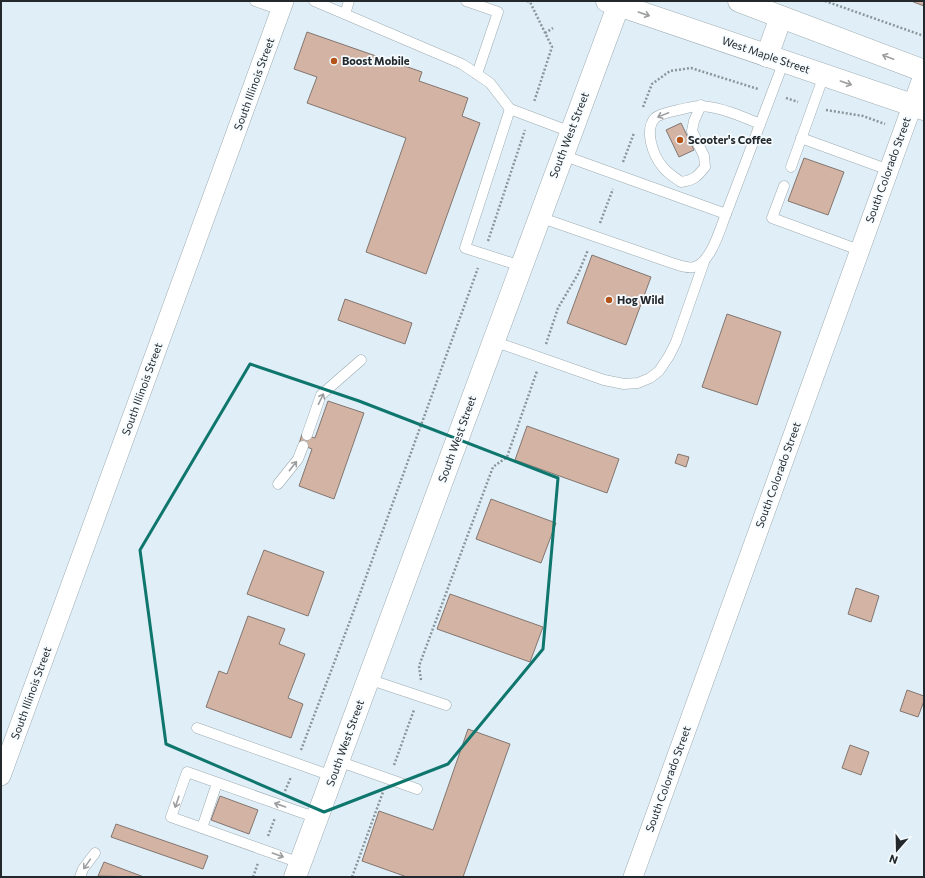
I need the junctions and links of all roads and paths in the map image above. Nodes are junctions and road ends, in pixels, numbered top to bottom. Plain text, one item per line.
1 (255, 1) edge
2 (314, 1) edge
3 (350, 1) edge
4 (466, 1) edge
5 (527, 1) edge
6 (740, 1) edge
7 (825, 1) edge
8 (615, 2) edge
9 (477, 3) edge
10 (282, 6) edge
11 (345, 14) junction
12 (780, 16) junction
13 (553, 28) dead end
14 (545, 33) junction
15 (924, 36) edge
16 (776, 58) junction
17 (924, 72) edge
18 (477, 74) junction
19 (824, 75) junction
20 (701, 105) junction
21 (918, 108) edge
22 (510, 109) junction
23 (529, 116) junction
24 (760, 124) junction
25 (571, 132) junction
26 (801, 138) junction
27 (562, 155) junction
28 (790, 167) dead end
29 (889, 170) junction
30 (784, 186) dead end
31 (726, 214) junction
32 (539, 217) junction
33 (859, 250) junction
34 (483, 254) junction
35 (704, 262) junction
36 (520, 266) junction
37 (493, 341) junction
38 (361, 360) dead end
39 (307, 435) dead end
40 (303, 446) dead end
41 (278, 484) dead end
42 (368, 679) junction
43 (446, 705) dead end
44 (198, 728) dead end
45 (296, 763) junction
46 (335, 768) junction
47 (1, 776) edge
48 (217, 783) junction
49 (417, 788) dead end
50 (280, 805) junction
51 (317, 818) junction
52 (202, 828) junction
53 (263, 850) junction
54 (96, 852) dead end
55 (298, 870) edge
56 (80, 877) edge
57 (253, 877) edge
58 (633, 877) edge

1 - 10 lane
2 - 11 lane
3 - 11 lane
4 - 9 lane
5 - 14 path
6 - 12 main road
7 - 15 path
8 -> 16 main road, West Maple Street
8 - 25 main road, South West Street
9 - 18 lane
10 - 47 street, South Illinois Street
11 - 18 lane
12 - 16 main road
17 -> 12 main road
13 - 14 path
14 - 23 path
16 - 19 main road, West Maple Street
16 - 24 lane
17 - 21 street, South Colorado Street
18 - 22 lane
19 -> 21 main road, West Maple Street
19 - 26 lane
20 -> 20 lane
20 - 24 lane
21 - 29 street, South Colorado Street
22 - 23 lane
22 - 34 lane
23 - 25 lane
23 - 34 path
24 - 31 lane
25 - 27 main road, South West Street
26 - 28 lane
26 - 29 lane
27 - 31 lane
27 - 32 main road, South West Street
29 - 33 street, South Colorado Street
30 - 33 lane
31 - 35 lane
32 - 35 lane
32 - 36 main road, South West Street
33 - 58 street, South Colorado Street
34 - 36 lane
34 - 45 path
35 - 37 lane
36 - 37 main road, South West Street
37 - 42 main road, South West Street
39 -> 38 lane
41 -> 40 lane
42 - 43 lane
42 - 46 main road, South West Street
44 - 45 lane
45 - 46 lane
45 - 50 path
46 - 49 lane
46 - 51 main road, South West Street
48 - 50 lane
48 - 52 lane
48 -> 52 lane
50 - 51 lane
50 - 53 path
51 - 55 main road, South West Street
52 - 53 lane
53 -> 55 lane
53 - 57 path
54 -> 56 lane

